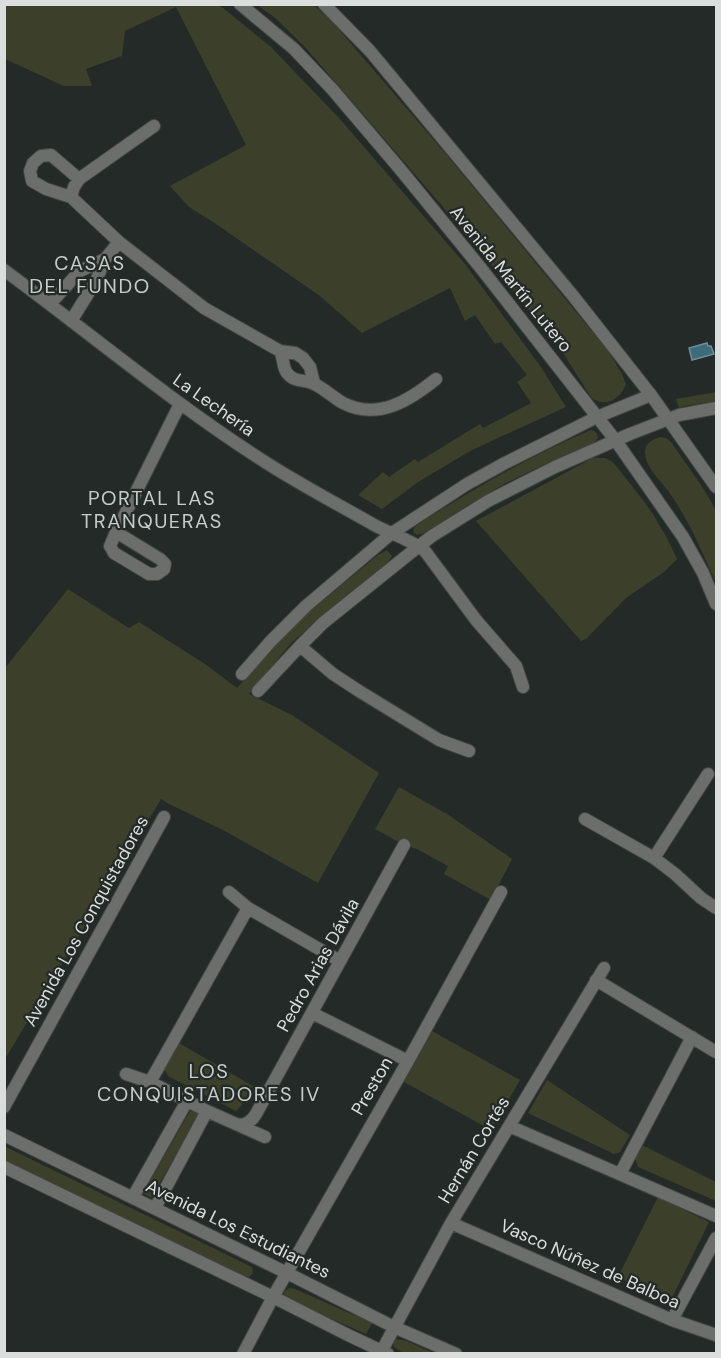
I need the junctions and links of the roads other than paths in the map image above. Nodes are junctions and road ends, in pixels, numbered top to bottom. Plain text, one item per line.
1 (240, 4) edge
2 (324, 4) edge
3 (154, 126) dead end
4 (80, 179) junction
5 (71, 197) junction
6 (119, 242) junction
7 (105, 259) junction
8 (4, 270) edge
9 (50, 304) junction
10 (71, 321) junction
11 (280, 351) junction
12 (436, 379) dead end
13 (314, 383) junction
14 (651, 395) junction
15 (180, 404) junction
16 (717, 408) edge
17 (597, 417) junction
18 (668, 420) junction
19 (616, 441) junction
20 (717, 488) edge
21 (116, 532) dead end
22 (392, 533) junction
23 (418, 546) junction
24 (717, 604) edge
25 (300, 646) junction
26 (242, 674) dead end
27 (523, 687) dead end
28 (258, 691) dead end
29 (469, 750) dead end
30 (708, 774) dead end
31 (164, 817) dead end
32 (585, 819) dead end
33 (404, 845) dead end
34 (654, 858) junction
35 (501, 891) dead end
36 (229, 892) dead end
37 (248, 908) junction
38 (717, 908) edge
39 (340, 961) junction
40 (604, 968) dead end
41 (596, 980) junction
42 (312, 1013) junction
43 (692, 1038) junction
44 (717, 1052) edge
45 (408, 1061) junction
46 (126, 1074) dead end
47 (150, 1082) junction
48 (187, 1101) junction
49 (4, 1107) edge
50 (207, 1111) junction
51 (238, 1125) junction
52 (509, 1126) junction
53 (4, 1135) edge
54 (265, 1137) dead end
55 (4, 1167) edge
56 (620, 1174) junction
57 (133, 1197) junction
58 (154, 1208) junction
59 (717, 1216) edge
60 (451, 1222) junction
61 (717, 1238) edge
62 (288, 1273) junction
63 (273, 1298) junction
64 (672, 1320) junction
65 (394, 1327) junction
66 (717, 1335) edge
67 (383, 1352) edge
68 (243, 1353) edge
69 (456, 1353) edge

1 - 17 street, Avenida Martín Lutero
2 - 14 street, Avenida Martín Lutero
3 - 4 street
4 - 5 street
4 - 5 street
5 - 6 street
6 - 7 street
6 - 11 street
7 - 9 street
7 - 10 street
8 - 9 street, La Lechería
9 - 10 street, La Lechería
10 - 15 street, La Lechería
11 - 13 street
11 - 13 street
12 - 13 street
14 - 17 street
14 - 18 street, Avenida Martín Lutero
15 - 21 street
15 - 22 street, La Lechería
16 - 18 street
17 - 19 street, Avenida Martín Lutero
17 - 22 street
18 - 19 street
18 - 20 street, Avenida Martín Lutero
19 - 23 street
19 - 24 street, Avenida Martín Lutero
22 - 23 street, La Lechería
22 - 26 street
23 - 25 street
23 - 27 street
25 - 28 street
25 - 29 street
30 - 34 street
31 - 49 street, Avenida Los Conquistadores
32 - 34 street
33 - 39 street, Pedro Arias Dávila
34 - 38 street
35 - 45 street, Preston
36 - 37 street
37 - 39 street
37 - 47 street
39 - 42 street, Pedro Arias Dávila
40 - 41 street, Hernán Cortés
41 - 43 street
41 - 52 street, Hernán Cortés
42 - 45 street
42 - 51 street, Pedro Arias Dávila
43 - 44 street
43 - 56 street
45 - 62 street, Preston
46 - 47 street
47 - 48 street
48 - 50 street
48 - 57 street
50 - 51 street
50 - 58 street
51 - 54 street
52 - 56 street
52 - 60 street, Hernán Cortés
53 - 57 street, Avenida Los Estudiantes
55 - 63 street
56 - 59 street
57 - 58 street, Avenida Los Estudiantes
58 - 62 street, Avenida Los Estudiantes
60 - 64 street, Vasco Núñez de Balboa
60 - 65 street, Hernán Cortés
61 - 64 street
62 - 63 street, Preston
62 - 65 street, Avenida Los Estudiantes
63 - 67 street
63 - 68 street, Preston
64 - 66 street, Vasco Núñez de Balboa
65 - 67 street, Hernán Cortés
65 - 69 street, Avenida Los Estudiantes

